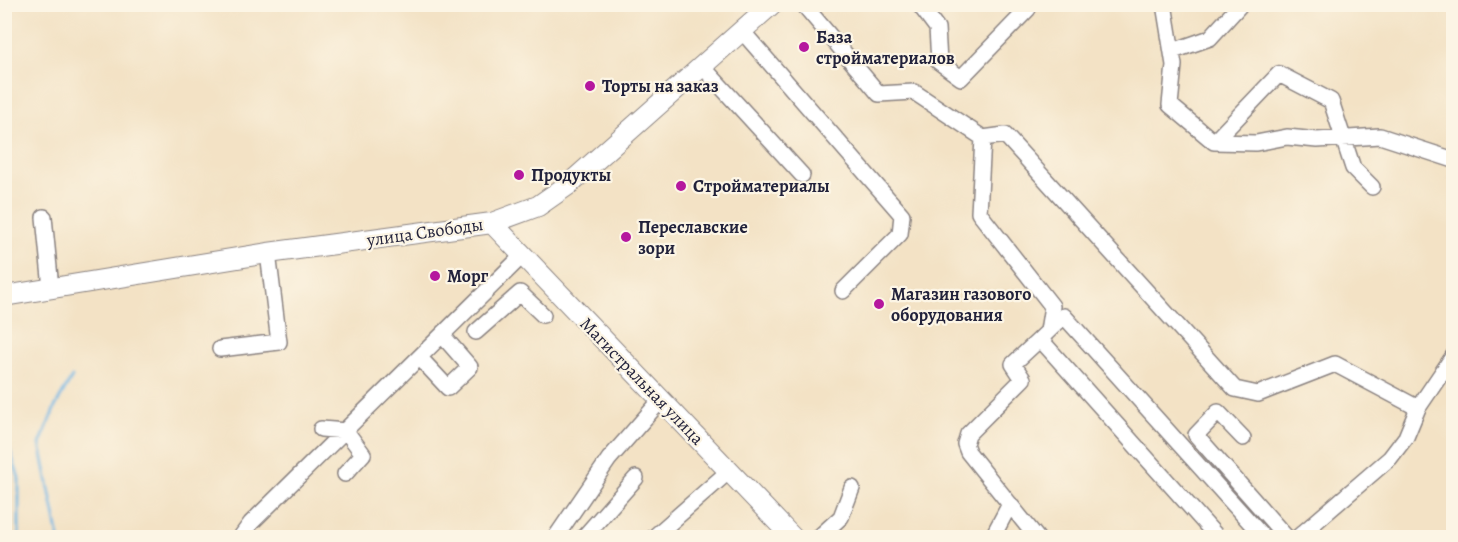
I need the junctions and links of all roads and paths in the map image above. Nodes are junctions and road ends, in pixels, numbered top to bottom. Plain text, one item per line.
1 (772, 4) edge
2 (803, 4) edge
3 (919, 4) edge
4 (1028, 4) edge
5 (1164, 4) edge
6 (1241, 4) edge
7 (742, 31) junction
8 (1173, 51) junction
9 (702, 67) junction
10 (983, 138) junction
11 (1345, 138) junction
12 (1214, 142) junction
13 (1454, 160) edge
14 (802, 175) dead end
15 (1372, 187) dead end
16 (44, 217) dead end
17 (492, 223) junction
18 (268, 253) junction
19 (523, 255) junction
20 (51, 288) junction
21 (843, 291) dead end
22 (4, 296) edge
23 (562, 296) junction
24 (476, 332) dead end
25 (1044, 335) junction
26 (443, 336) junction
27 (220, 349) dead end
28 (1454, 355) edge
29 (420, 358) junction
30 (660, 400) junction
31 (1418, 408) junction
32 (321, 429) dead end
33 (346, 431) junction
34 (1196, 435) junction
35 (1243, 438) dead end
36 (1182, 448) junction
37 (729, 471) junction
38 (345, 474) dead end
39 (636, 478) dead end
40 (1237, 483) junction
41 (852, 488) dead end
42 (1225, 495) junction
43 (1010, 504) junction
44 (1280, 535) edge
45 (1454, 535) edge
46 (240, 537) edge
47 (555, 537) edge
48 (583, 537) edge
49 (653, 537) edge
50 (793, 537) edge
51 (820, 537) edge
52 (992, 537) edge
53 (1037, 537) edge
54 (1218, 537) edge
55 (1264, 537) edge
56 (1297, 537) edge
57 (1450, 537) edge

1 - 7 main road, улица Свободы
2 - 10 street
3 - 4 street
5 - 8 street
6 - 8 street
7 - 9 main road, улица Свободы
7 - 21 street
8 - 12 street
9 - 14 street
9 - 17 main road, улица Свободы
10 - 25 street
10 - 31 street
11 - 12 street
11 - 12 street
11 - 13 street
11 - 15 street
16 - 20 street
17 - 18 main road, улица Свободы
17 - 19 main road, Магистральная улица
18 - 20 main road, улица Свободы
18 - 27 street
19 - 23 main road, Магистральная улица
19 - 26 street
20 - 22 main road, улица Свободы
23 - 24 street
23 - 30 main road, Магистральная улица
25 - 36 street
25 - 43 street
25 - 54 street
26 - 29 street
26 - 29 street
28 - 31 street
29 - 33 street
30 - 37 main road, Магистральная улица
30 - 47 street
31 - 56 street
32 - 33 street
33 - 38 street
33 - 46 street
34 - 35 street
34 - 36 street
34 - 40 street
36 - 42 street
37 - 49 street
37 - 50 main road, Магистральная улица
39 - 48 street
40 - 42 street
40 - 44 street
41 - 51 street
42 - 55 street
43 - 52 street
43 - 53 street
45 - 57 street

